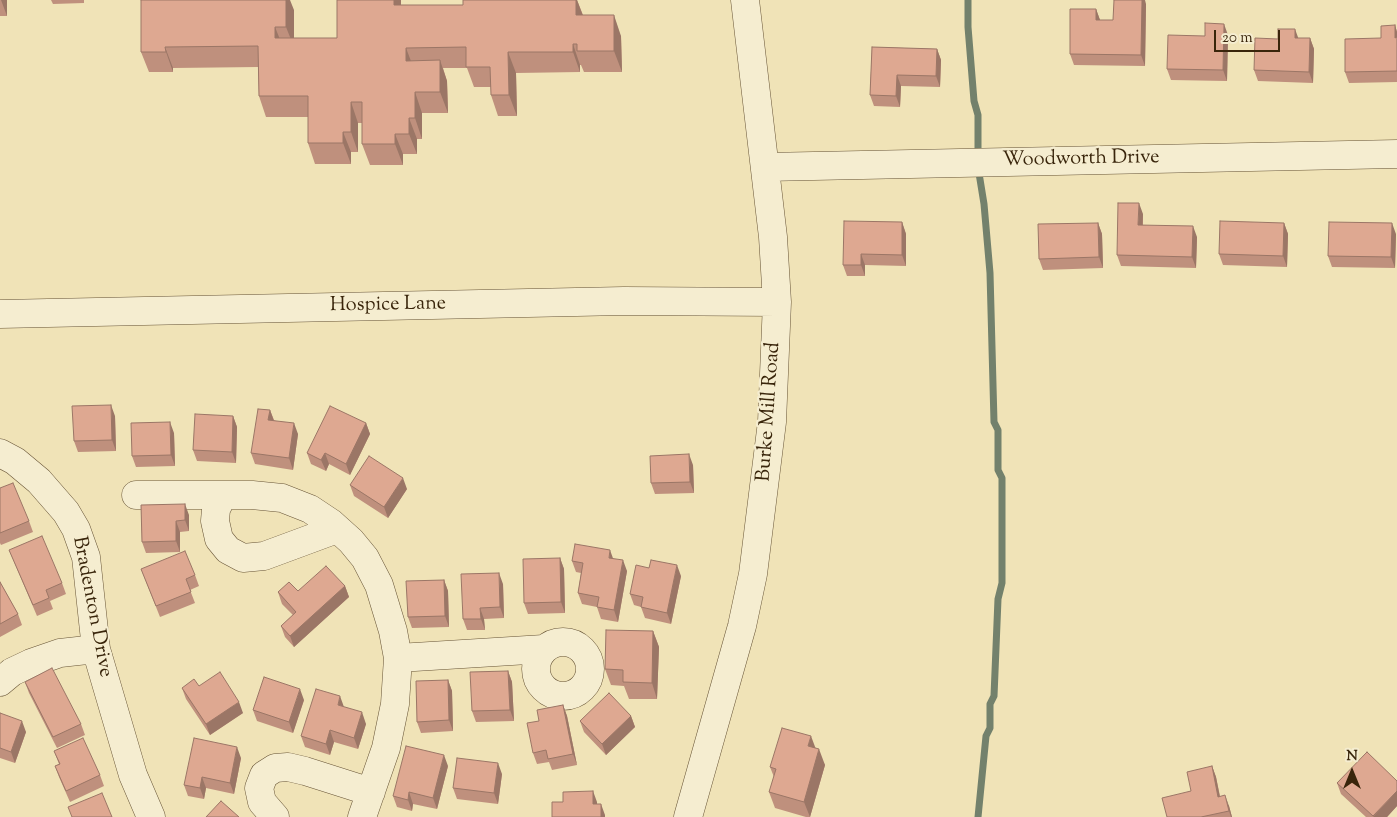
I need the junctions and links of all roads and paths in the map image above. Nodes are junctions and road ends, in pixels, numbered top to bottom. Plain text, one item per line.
1 (745, 0) edge
2 (1397, 154) edge
3 (765, 167) junction
4 (777, 302) junction
5 (0, 314) edge
6 (0, 453) edge
7 (136, 495) dead end
8 (223, 495) junction
9 (337, 529) junction
10 (96, 649) junction
11 (544, 649) dead end
12 (398, 658) junction
13 (0, 682) edge
14 (367, 805) edge
15 (151, 817) edge
16 (275, 817) edge
17 (688, 817) edge

1 - 3 street, Burke Mill Road
2 - 3 street, Woodworth Drive
3 - 4 street, Burke Mill Road
4 - 5 street, Hospice Lane
4 - 17 street, Burke Mill Road
6 - 10 street, Bradenton Drive
7 - 8 street
8 - 9 street
8 - 9 street
9 - 12 street
10 - 13 street
10 - 15 street, Bradenton Drive
11 - 12 street
12 - 14 street
14 - 16 street

